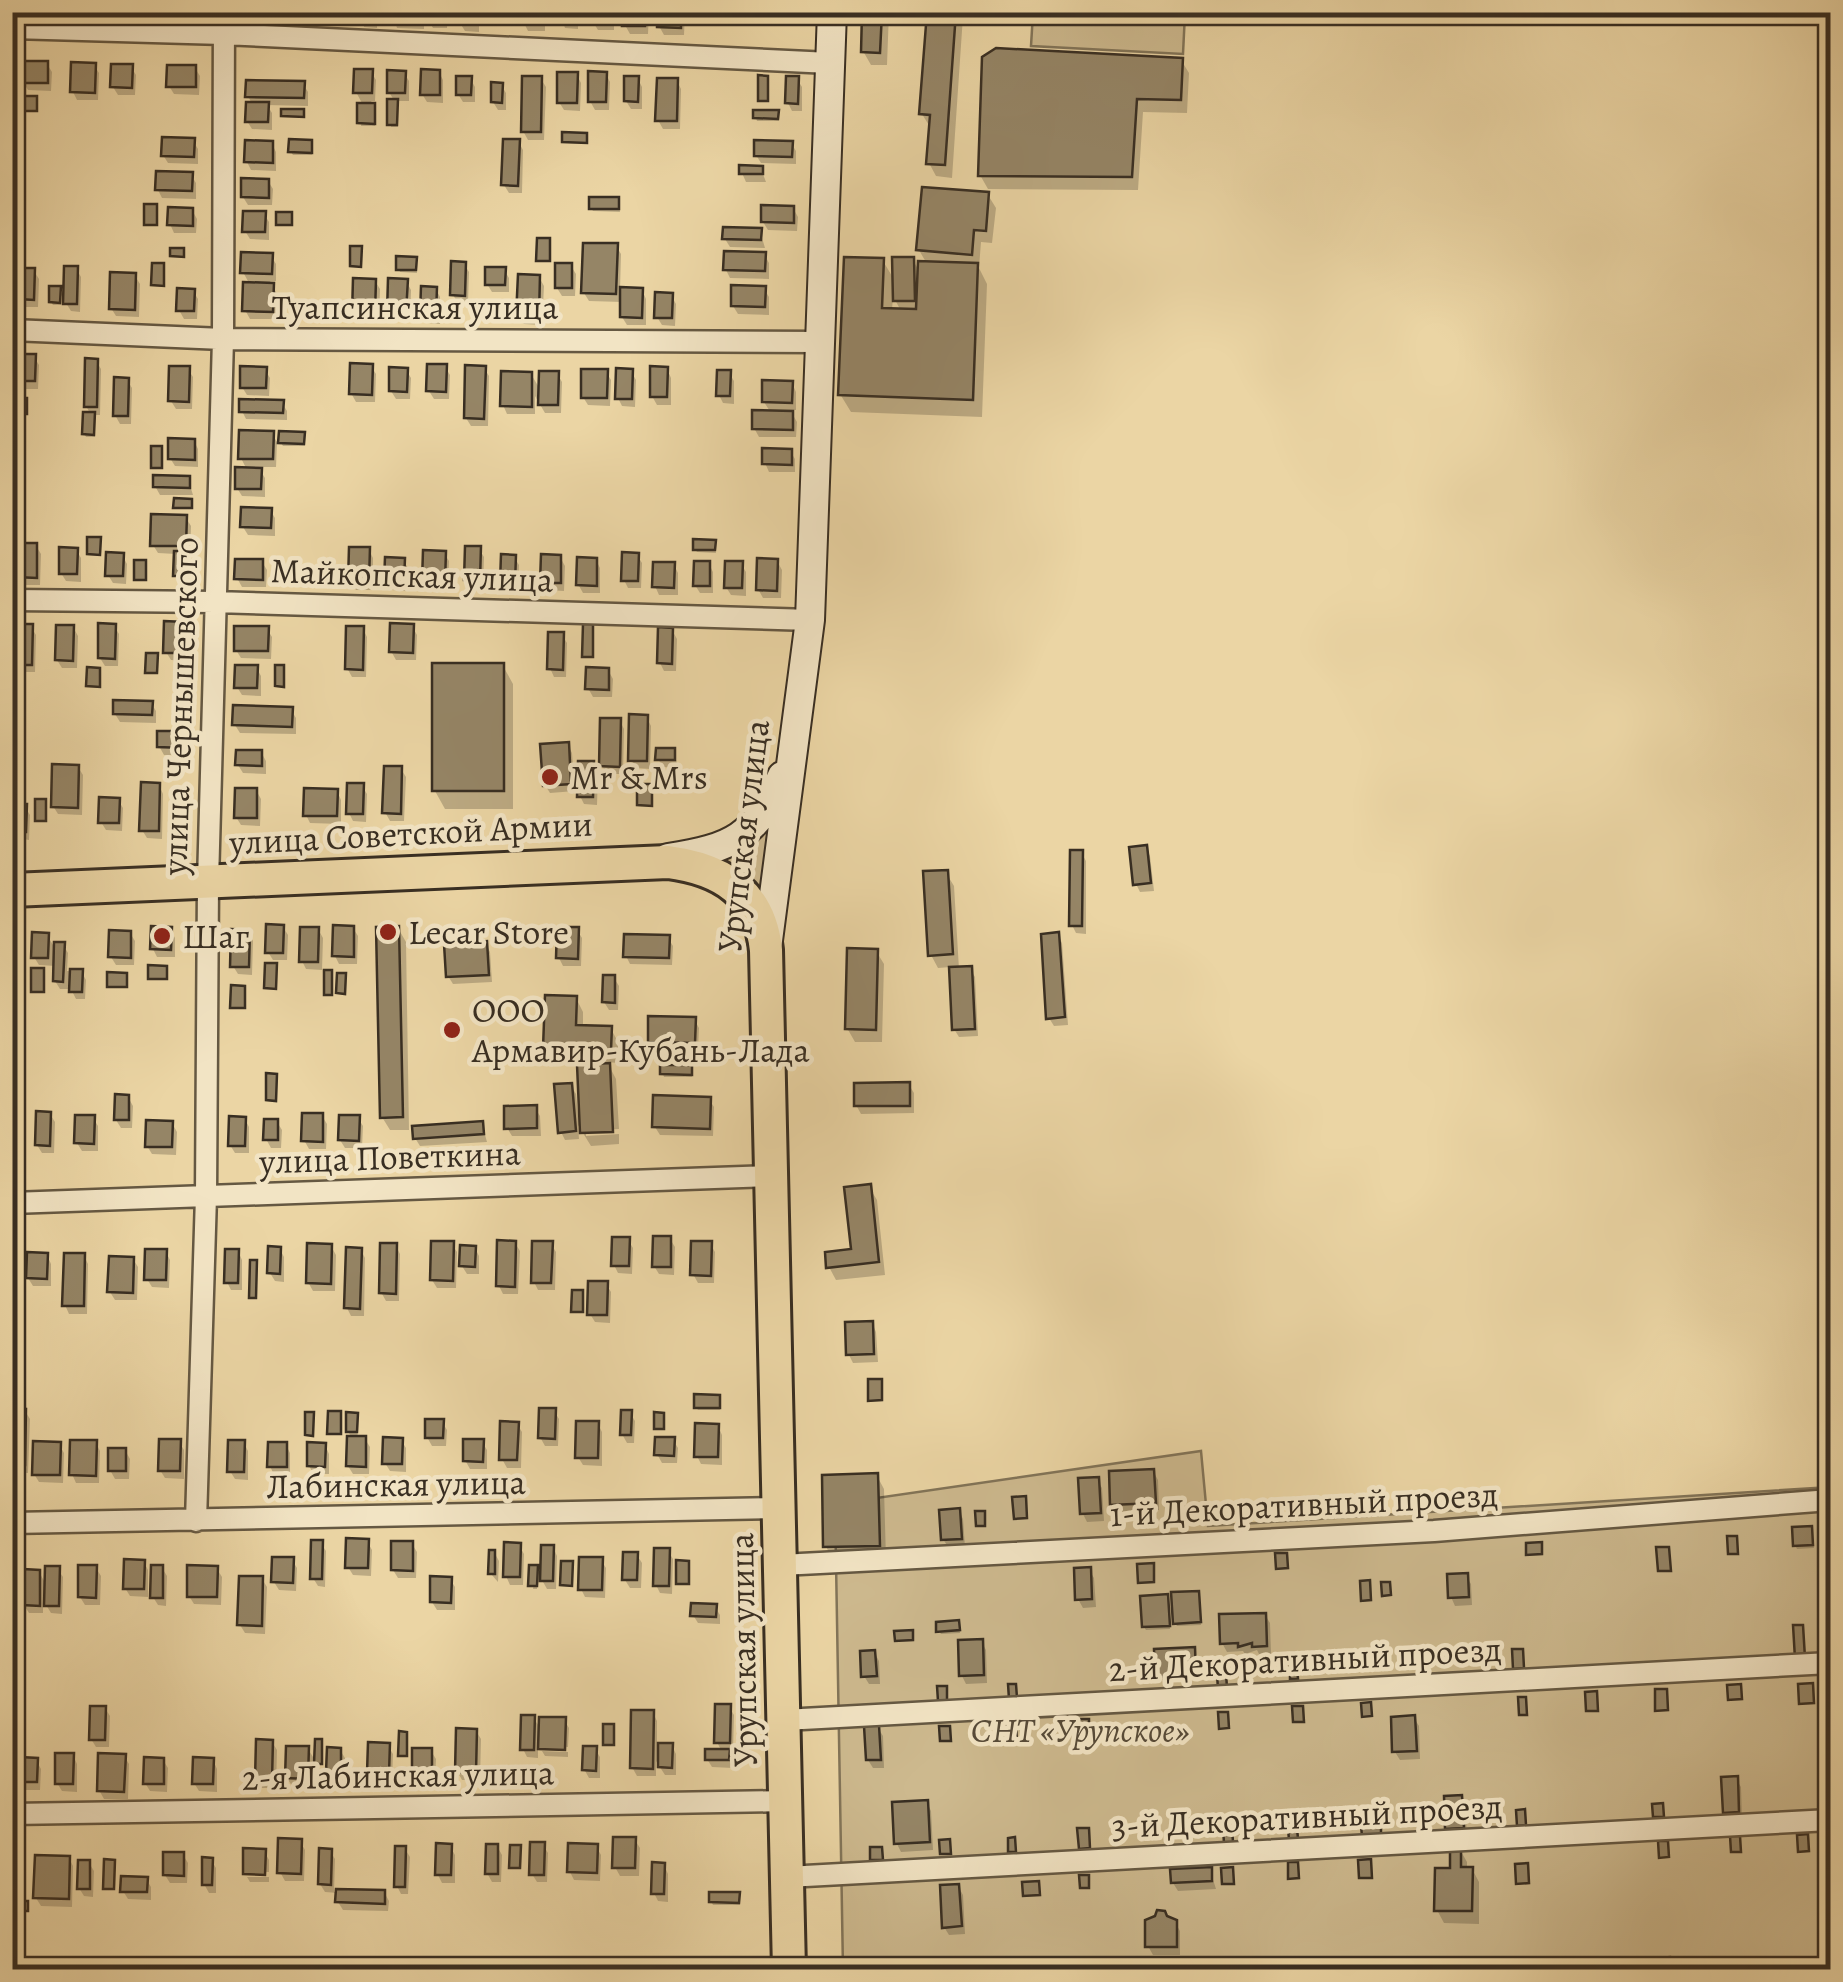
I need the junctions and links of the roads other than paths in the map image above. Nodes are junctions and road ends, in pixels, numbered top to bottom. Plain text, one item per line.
1 (832, 12) edge
2 (224, 23) edge
3 (12, 28) edge
4 (830, 63) junction
5 (12, 330) edge
6 (223, 338) junction
7 (818, 342) junction
8 (12, 600) edge
9 (216, 602) junction
10 (810, 620) junction
11 (794, 742) junction
12 (639, 862) junction
13 (208, 882) junction
14 (12, 890) edge
15 (766, 950) junction
16 (770, 1176) junction
17 (206, 1196) junction
18 (12, 1203) edge
19 (1830, 1500) edge
20 (781, 1508) junction
21 (196, 1521) junction
22 (12, 1523) edge
23 (782, 1565) junction
24 (1830, 1663) edge
25 (784, 1720) junction
26 (785, 1801) junction
27 (12, 1814) edge
28 (1830, 1820) edge
29 (787, 1877) junction
30 (789, 1970) edge

1 - 4 street, Урупская улица
2 - 3 street
2 - 4 street
2 - 6 street, улица Чернышевского
4 - 7 street, Урупская улица
5 - 6 street, Туапсинская улица
6 - 7 street, Туапсинская улица
6 - 9 street, улица Чернышевского
7 - 10 street, Урупская улица
8 - 9 street, Майкопская улица
9 - 10 street, Майкопская улица
9 - 13 street, улица Чернышевского
10 - 11 street, Урупская улица
11 - 12 street
11 - 15 street, Урупская улица
12 - 13 main road, улица Советской Армии
12 - 15 main road, улица Советской Армии
13 - 14 main road, улица Советской Армии
13 - 17 street, улица Чернышевского
15 - 16 main road, Урупская улица
16 - 17 street, улица Поветкина
16 - 20 main road, Урупская улица
17 - 18 street, улица Поветкина
17 - 21 street, улица Чернышевского
19 - 23 street, 1-й Декоративный проезд
20 - 21 street, Лабинская улица
20 - 23 main road, Урупская улица
21 - 22 street, Лабинская улица
23 - 25 main road, Урупская улица
24 - 25 street, 2-й Декоративный проезд
25 - 26 main road, Урупская улица
26 - 27 street, 2-я Лабинская улица
26 - 29 main road, Урупская улица
28 - 29 street, 3-й Декоративный проезд
29 - 30 main road, Урупская улица

